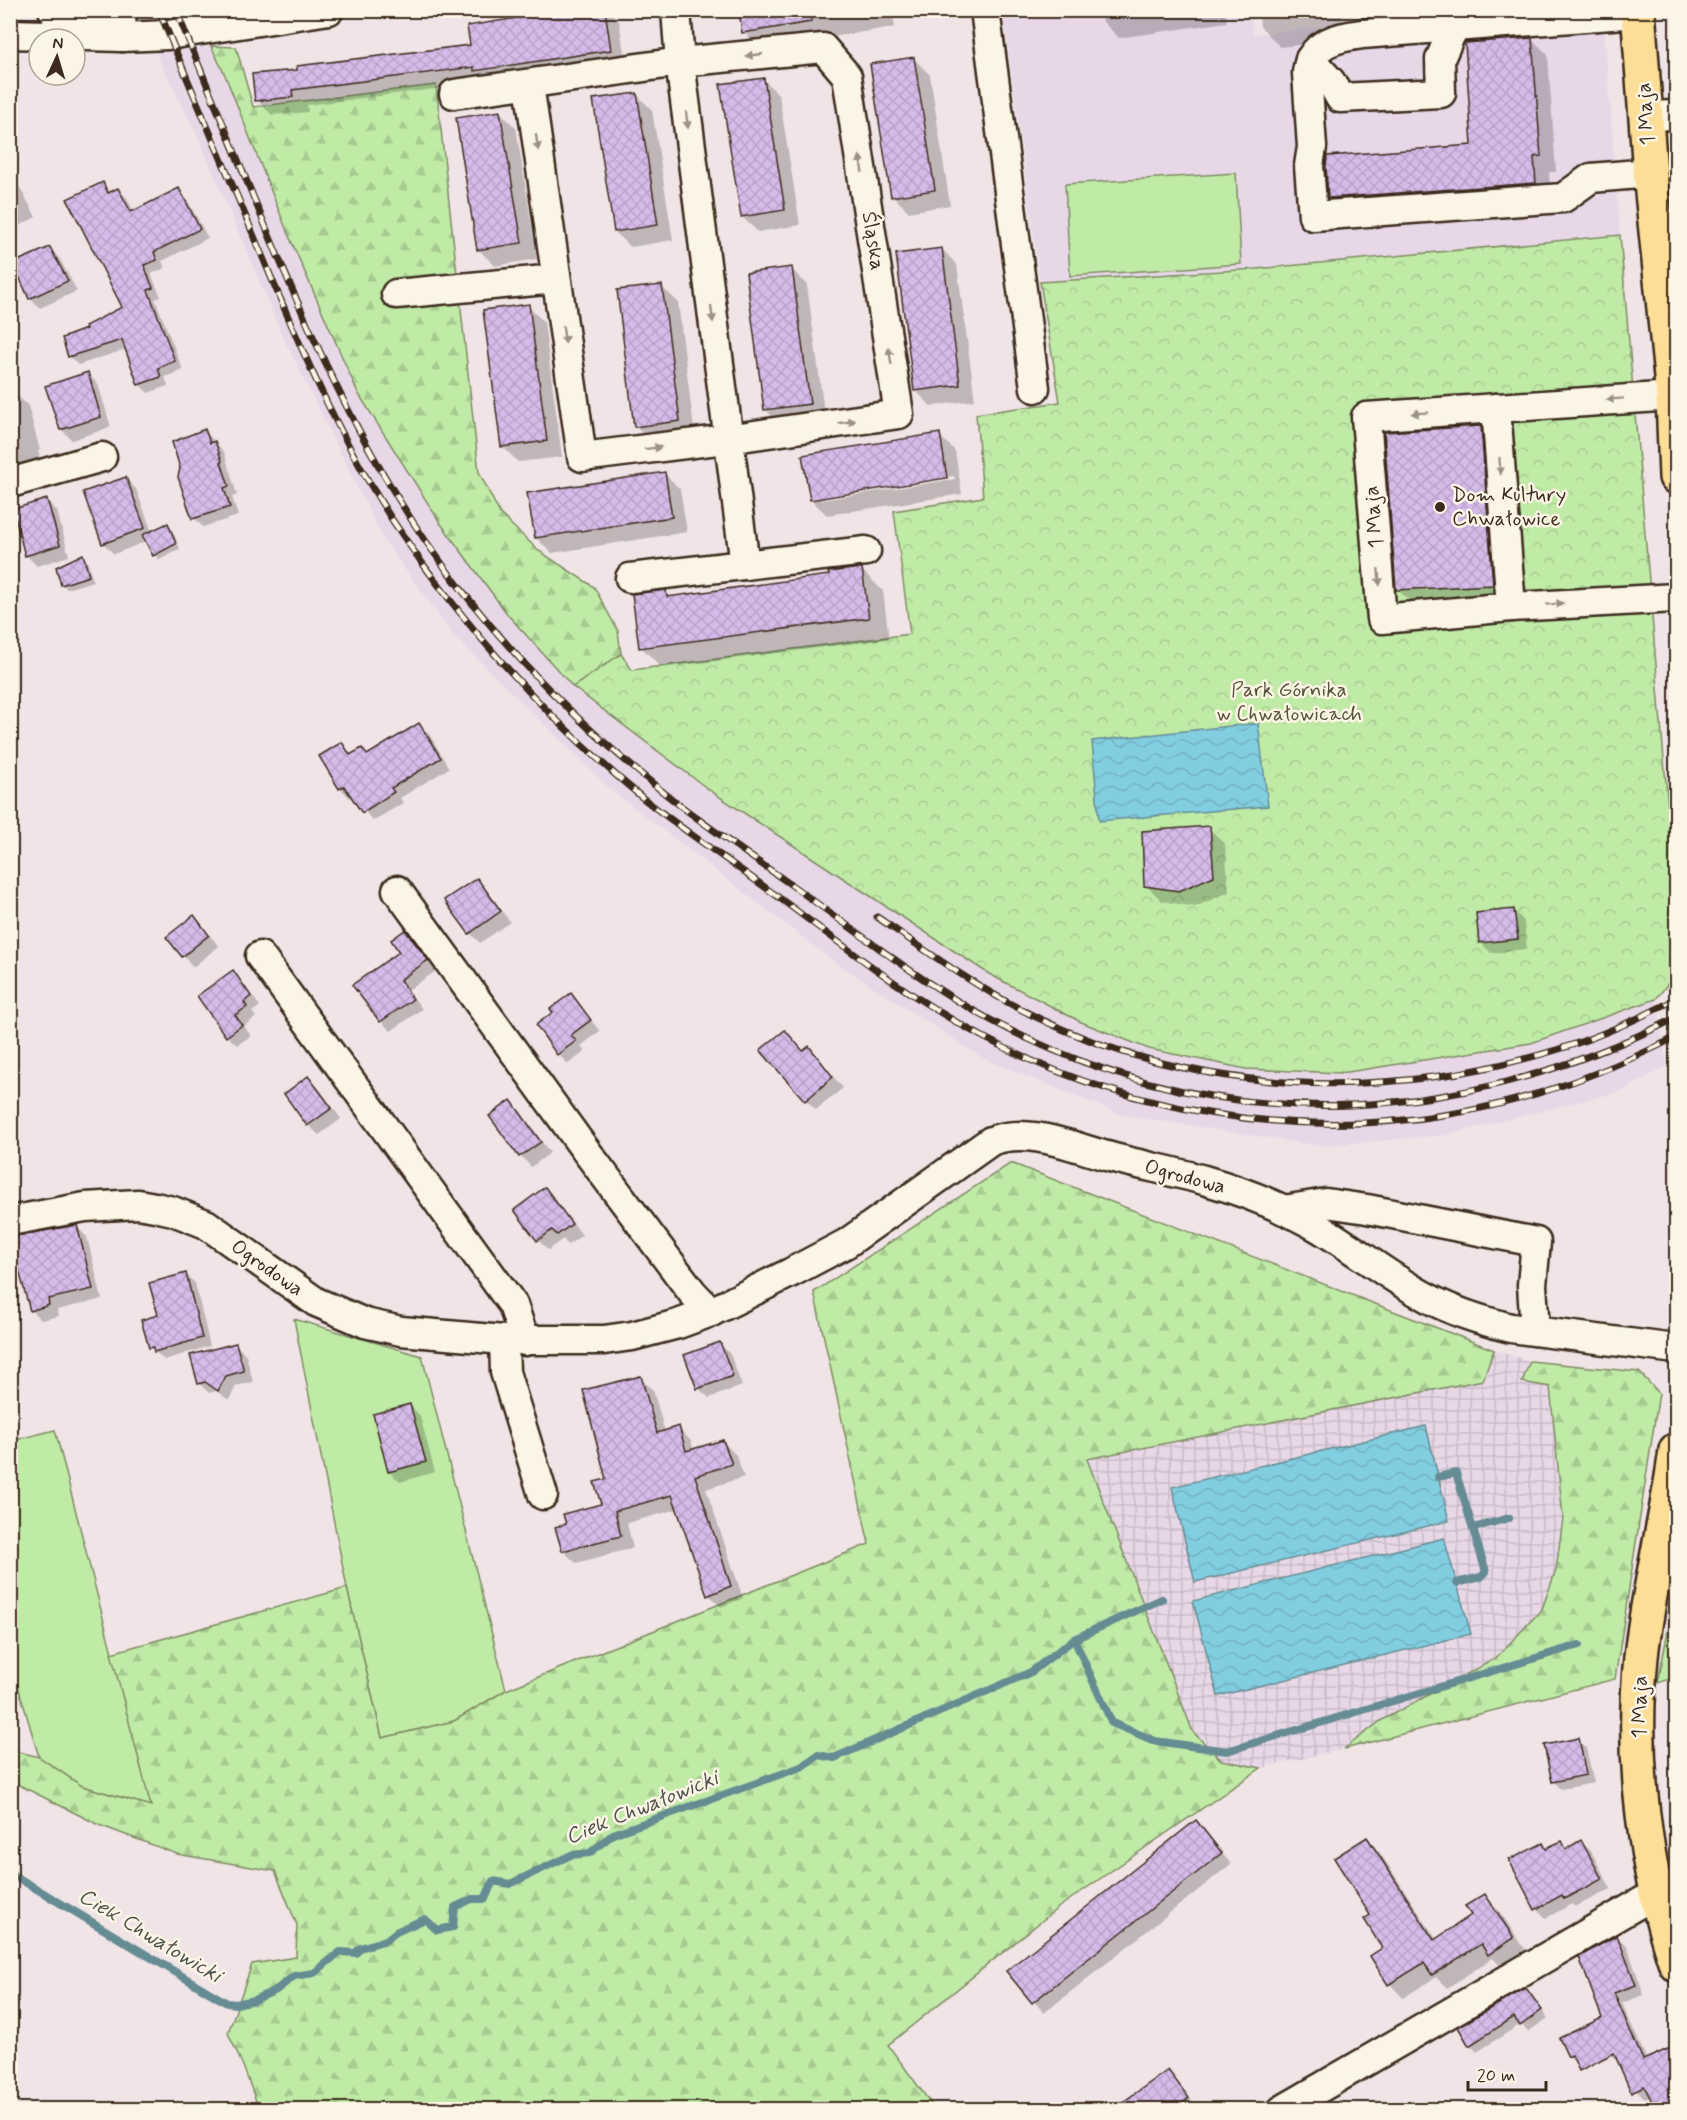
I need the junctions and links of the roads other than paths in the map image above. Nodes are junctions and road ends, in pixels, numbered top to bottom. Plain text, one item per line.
1 (52, 10) edge
2 (329, 10) edge
3 (676, 10) edge
4 (985, 10) edge
5 (1638, 12) edge
6 (1454, 27) junction
7 (10, 34) edge
8 (122, 37) junction
9 (1310, 59) junction
10 (680, 62) junction
11 (529, 84) junction
12 (454, 94) dead end
13 (1661, 116) edge
14 (1650, 173) junction
15 (556, 279) junction
16 (396, 294) dead end
17 (1035, 388) dead end
18 (1496, 408) junction
19 (1675, 413) edge
20 (727, 439) junction
21 (102, 457) dead end
22 (1677, 477) edge
23 (10, 483) edge
24 (866, 551) dead end
25 (744, 565) junction
26 (630, 578) dead end
27 (1677, 597) edge
28 (1511, 607) junction
29 (397, 890) dead end
30 (260, 956) dead end
31 (1284, 1210) junction
32 (10, 1221) edge
33 (711, 1312) junction
34 (1535, 1331) junction
35 (514, 1340) junction
36 (1677, 1349) edge
37 (1677, 1450) edge
38 (543, 1495) dead end
39 (1657, 1893) junction
40 (1677, 1964) edge
41 (1282, 2109) edge

1 - 8 street
2 - 8 street
3 - 10 street
4 - 17 street
5 - 6 street
5 - 13 main road, 1 Maja
6 - 9 street
6 - 9 street
7 - 8 street
9 - 14 street
10 - 11 street, Śląska
10 -> 20 street
20 -> 10 street, Śląska
11 - 12 street, Śląska
11 -> 15 street, Śląska
13 - 14 main road, 1 Maja
14 - 19 main road, 1 Maja
15 - 16 street
15 -> 20 street, Śląska
19 -> 18 street, 1 Maja
18 -> 28 street
18 -> 28 street, 1 Maja
19 - 22 main road, 1 Maja
20 - 25 street
21 - 23 street
24 - 25 street
25 - 26 street
28 -> 27 street, 1 Maja
29 - 33 street
30 - 35 street
31 - 33 street, Ogrodowa
31 - 34 street, Ogrodowa
31 - 34 street
32 - 35 street, Ogrodowa
33 - 35 street, Ogrodowa
34 - 36 street, Ogrodowa
35 - 38 street
37 - 39 main road, 1 Maja
39 - 40 main road, 1 Maja
39 - 41 street

